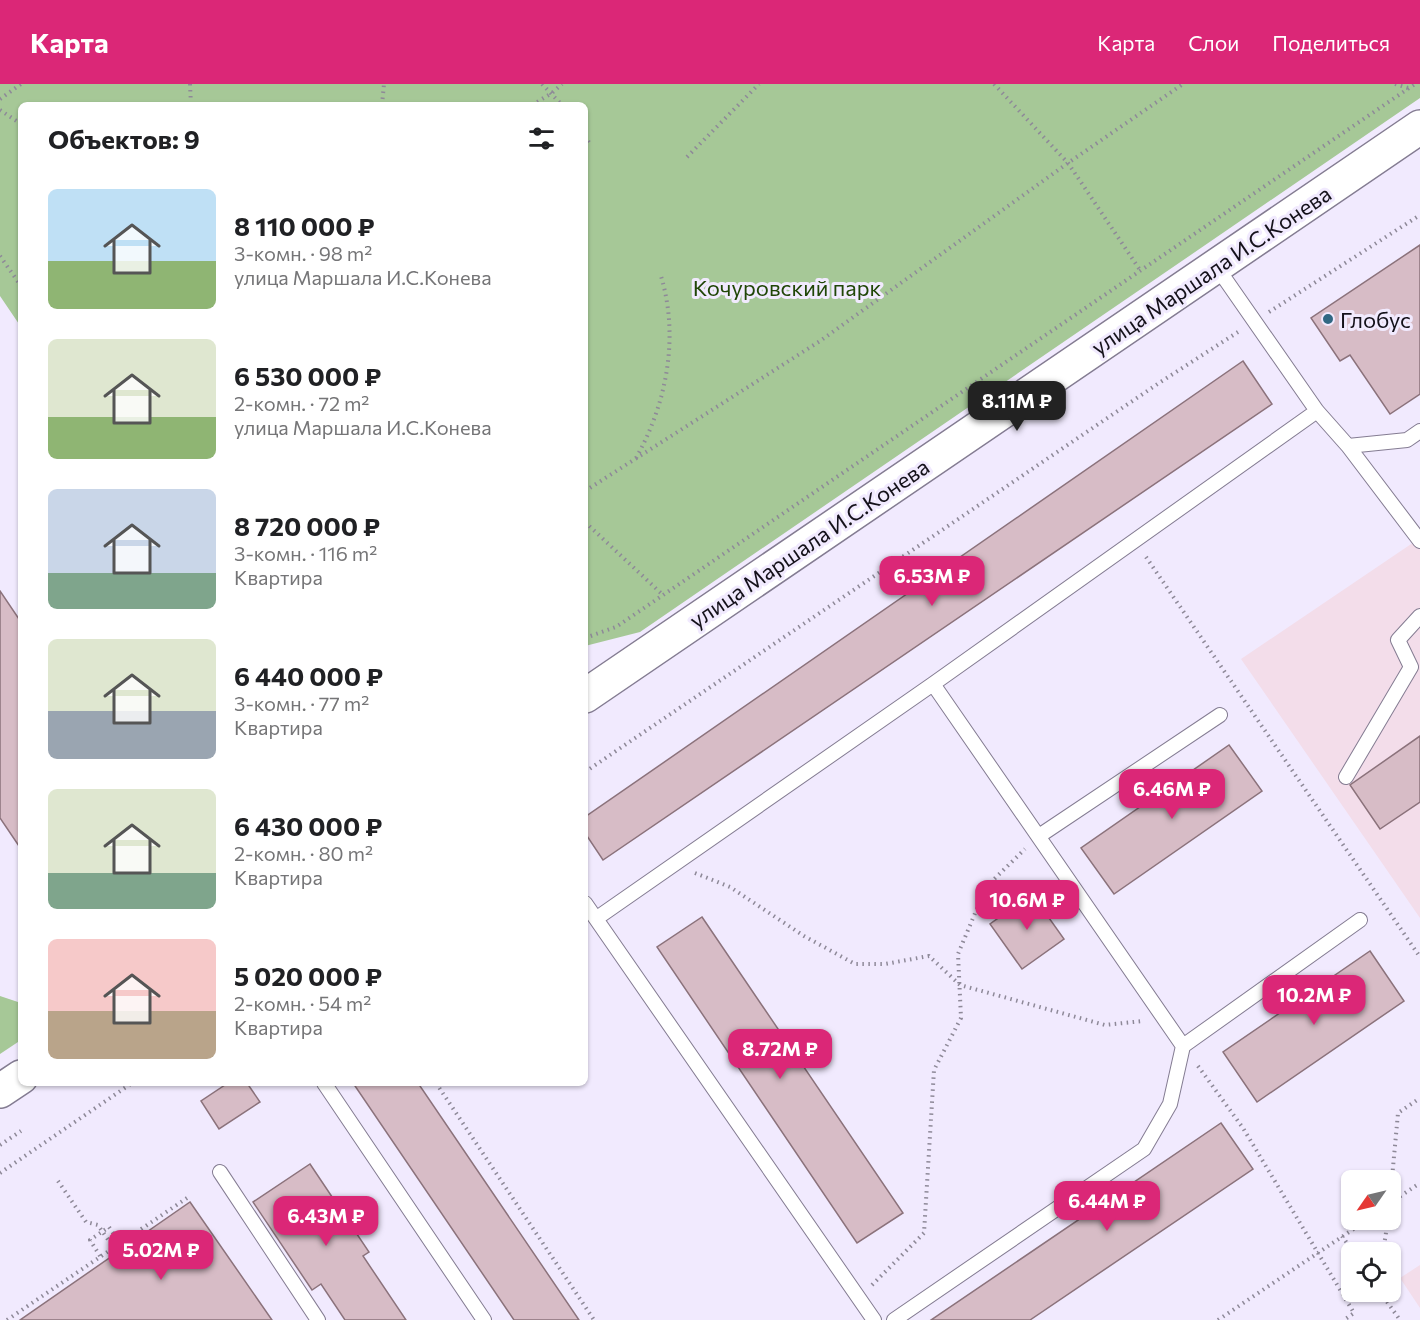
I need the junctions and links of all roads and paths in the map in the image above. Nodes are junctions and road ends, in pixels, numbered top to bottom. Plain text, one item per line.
1 (21, 84) edge
2 (190, 84) edge
3 (384, 84) edge
4 (542, 84) edge
5 (562, 84) edge
6 (759, 84) edge
7 (994, 84) edge
8 (1184, 84) edge
9 (1395, 84) edge
10 (1415, 84) edge
11 (1408, 89) junction
12 (552, 93) junction
13 (0, 99) edge
14 (191, 102) edge
15 (382, 102) edge
16 (537, 102) edge
17 (560, 102) edge
18 (0, 110) edge
19 (18, 122) edge
20 (1419, 130) edge
21 (588, 141) edge
22 (590, 144) dead end
23 (687, 157) dead end
24 (1068, 163) junction
25 (1420, 215) edge
26 (0, 256) edge
27 (1216, 266) junction
28 (1140, 270) junction
29 (660, 273) dead end
30 (18, 282) edge
31 (1255, 321) junction
32 (1317, 411) junction
33 (1420, 431) edge
34 (1348, 446) junction
35 (635, 459) junction
36 (588, 489) edge
37 (588, 525) edge
38 (1134, 541) junction
39 (1420, 541) edge
40 (663, 595) junction
41 (1420, 616) edge
42 (588, 637) edge
43 (933, 684) junction
44 (588, 694) edge
45 (1220, 715) dead end
46 (588, 770) edge
47 (1346, 777) dead end
48 (1039, 836) junction
49 (674, 865) junction
50 (588, 907) edge
51 (597, 918) junction
52 (1360, 920) dead end
53 (1420, 957) edge
54 (960, 985) junction
55 (1164, 1019) junction
56 (1183, 1046) junction
57 (18, 1079) edge
58 (128, 1086) edge
59 (326, 1086) edge
60 (438, 1086) edge
61 (0, 1091) edge
62 (1420, 1098) edge
63 (21, 1131) dead end
64 (0, 1145) edge
65 (1393, 1170) edge
66 (220, 1172) dead end
67 (0, 1173) edge
68 (58, 1181) dead end
69 (1420, 1184) edge
70 (1401, 1195) edge
71 (187, 1198) dead end
72 (1351, 1230) edge
73 (102, 1232) junction
74 (1342, 1236) junction
75 (1346, 1242) edge
76 (120, 1243) junction
77 (113, 1247) junction
78 (1317, 1253) junction
79 (100, 1256) junction
80 (859, 1298) junction
81 (1387, 1302) edge
82 (7, 1320) edge
83 (318, 1320) edge
84 (484, 1320) edge
85 (594, 1320) edge
86 (874, 1320) edge
87 (894, 1320) edge
88 (1218, 1320) edge
89 (1344, 1320) edge
90 (1400, 1320) edge

1 - 13 path
2 - 14 path
3 - 15 path
4 - 12 path
5 - 12 path
6 - 23 path
7 - 24 path
8 - 24 path
9 - 11 path
10 - 11 path
11 - 28 path
12 - 16 path
12 - 17 path
18 - 19 path
20 - 27 main road, улица Маршала И.С.Конева
21 - 22 path
24 - 28 path
24 - 35 path
25 - 31 path
26 - 30 path
27 - 31 lane
27 - 44 main road, улица Маршала И.С.Конева
28 - 40 path
29 - 35 path
31 - 32 lane
31 - 46 path
32 - 34 lane
32 - 38 lane
33 - 34 lane
34 - 39 lane
35 - 36 path
37 - 40 path
38 - 43 lane
38 - 53 path
40 - 42 path
41 - 47 lane
43 - 48 lane
43 - 49 lane
45 - 48 lane
48 - 54 path
48 - 55 lane
49 - 51 lane
49 - 54 path
50 - 51 lane
51 - 80 lane
52 - 56 lane
54 - 55 path
54 - 80 path
55 - 56 lane
56 - 78 path
56 - 87 lane
57 - 61 main road
58 - 67 path
59 - 84 lane
60 - 85 path
62 - 65 path
63 - 64 path
66 - 83 lane
68 - 73 path
69 - 70 path
71 - 76 path
72 - 74 path
73 - 76 path
73 - 77 path
73 - 79 path
74 - 75 path
74 - 78 path
76 - 77 path
77 - 79 path
78 - 88 path
78 - 89 path
79 - 82 path
80 - 86 lane
81 - 90 path

